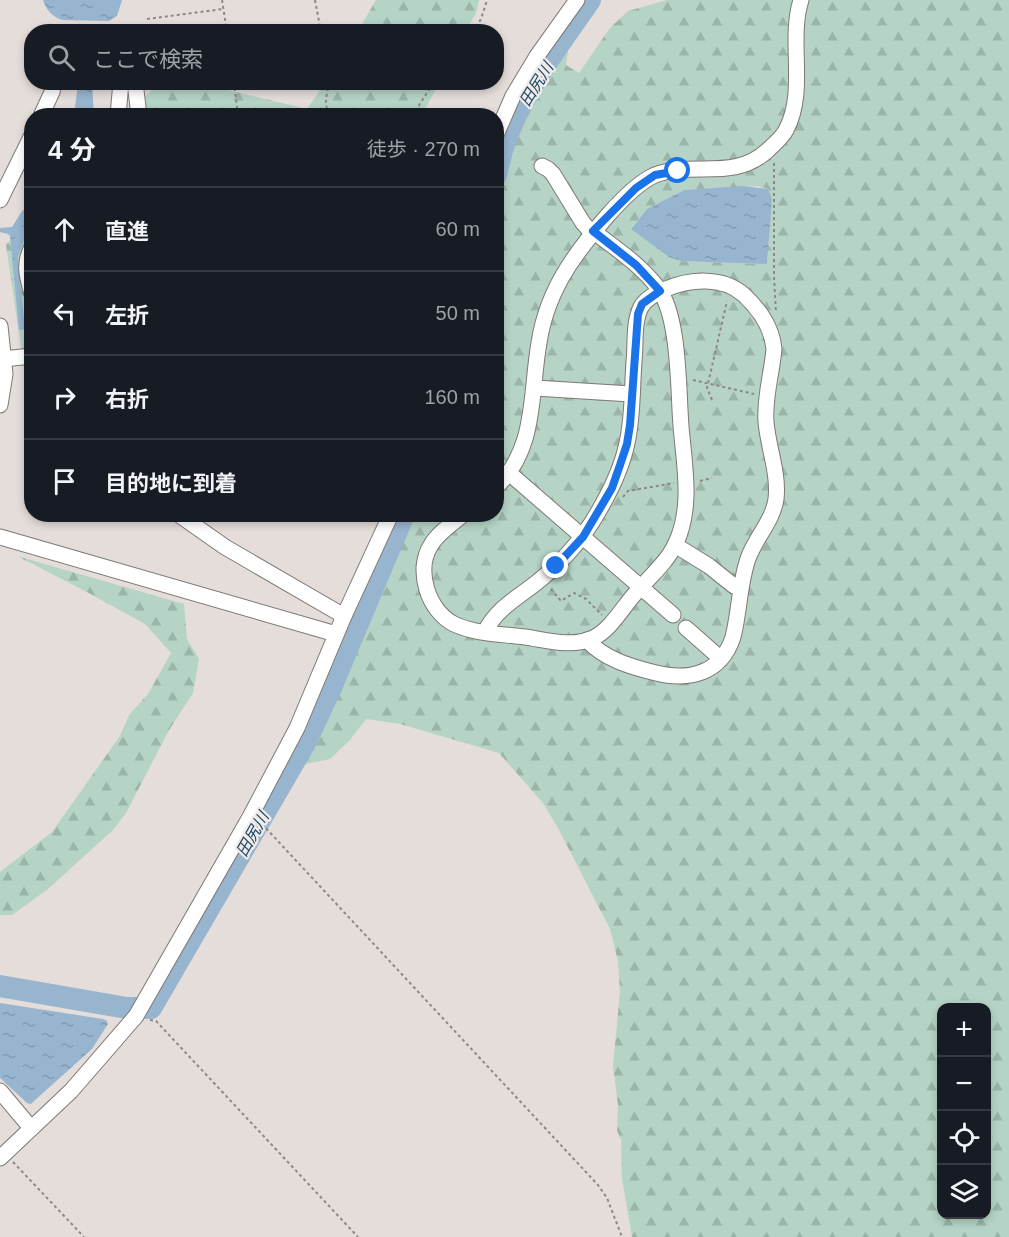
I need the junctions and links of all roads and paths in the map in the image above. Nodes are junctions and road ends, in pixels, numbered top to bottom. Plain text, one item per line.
1 (222, 0) edge
2 (315, 0) edge
3 (487, 0) edge
4 (577, 0) edge
5 (801, 0) edge
6 (223, 9) junction
7 (147, 19) dead end
8 (225, 24) edge
9 (320, 24) edge
10 (479, 24) edge
11 (52, 90) edge
12 (120, 90) edge
13 (136, 90) edge
14 (235, 90) edge
15 (328, 90) edge
16 (429, 90) edge
17 (45, 108) edge
18 (119, 108) edge
19 (138, 108) edge
20 (237, 108) edge
21 (326, 108) edge
22 (417, 108) edge
23 (504, 117) edge
24 (772, 147) junction
25 (24, 151) edge
26 (542, 166) dead end
27 (0, 200) edge
28 (593, 232) junction
29 (730, 287) junction
30 (660, 291) junction
31 (777, 315) dead end
32 (0, 326) edge
33 (24, 357) edge
34 (3, 359) junction
35 (678, 378) junction
36 (708, 383) junction
37 (535, 388) junction
38 (631, 394) junction
39 (768, 397) junction
40 (712, 400) dead end
41 (0, 405) edge
42 (509, 473) junction
43 (504, 478) edge
44 (686, 482) junction
45 (620, 500) dead end
46 (189, 522) edge
47 (387, 522) edge
48 (455, 522) edge
49 (0, 537) edge
50 (583, 537) junction
51 (675, 545) junction
52 (542, 578) junction
53 (641, 587) junction
54 (741, 587) junction
55 (673, 615) dead end
56 (344, 616) junction
57 (609, 624) junction
58 (686, 628) dead end
59 (485, 632) junction
60 (336, 634) junction
61 (586, 640) junction
62 (720, 658) junction
63 (250, 817) junction
64 (136, 1016) junction
65 (0, 1091) edge
66 (32, 1128) junction
67 (2, 1156) edge
68 (84, 1237) edge
69 (358, 1237) edge
70 (622, 1237) edge

1 - 6 path
2 - 9 path
3 - 10 path
4 - 23 street
5 - 24 street
6 - 7 path
6 - 8 path
11 - 17 street
12 - 18 street
13 - 19 street
14 - 20 path
15 - 21 path
16 - 22 path
24 - 28 street
24 - 31 path
25 - 27 street
26 - 28 street
28 - 30 street
28 - 37 street
29 - 30 street
29 - 36 path
29 - 39 street
30 - 35 street
30 - 38 street
32 - 34 street
33 - 34 street
34 - 41 street
35 - 36 path
35 - 44 street
36 - 39 path
36 - 40 path
37 - 38 street
37 - 42 street
38 - 50 street
39 - 54 street
42 - 43 street
42 - 50 street
44 - 45 path
44 - 51 street
46 - 56 street
47 - 56 street
48 - 59 street
49 - 60 street
50 - 52 street
50 - 53 street
51 - 53 street
51 - 54 street
52 - 57 path
52 - 59 street
53 - 55 street
53 - 57 street
54 - 62 street
56 - 60 street
57 - 61 street
58 - 62 street
59 - 61 street
60 - 63 street
61 - 62 street
63 - 64 street
63 - 70 path
64 - 66 street
64 - 69 path
65 - 66 street
66 - 67 street
67 - 68 path

